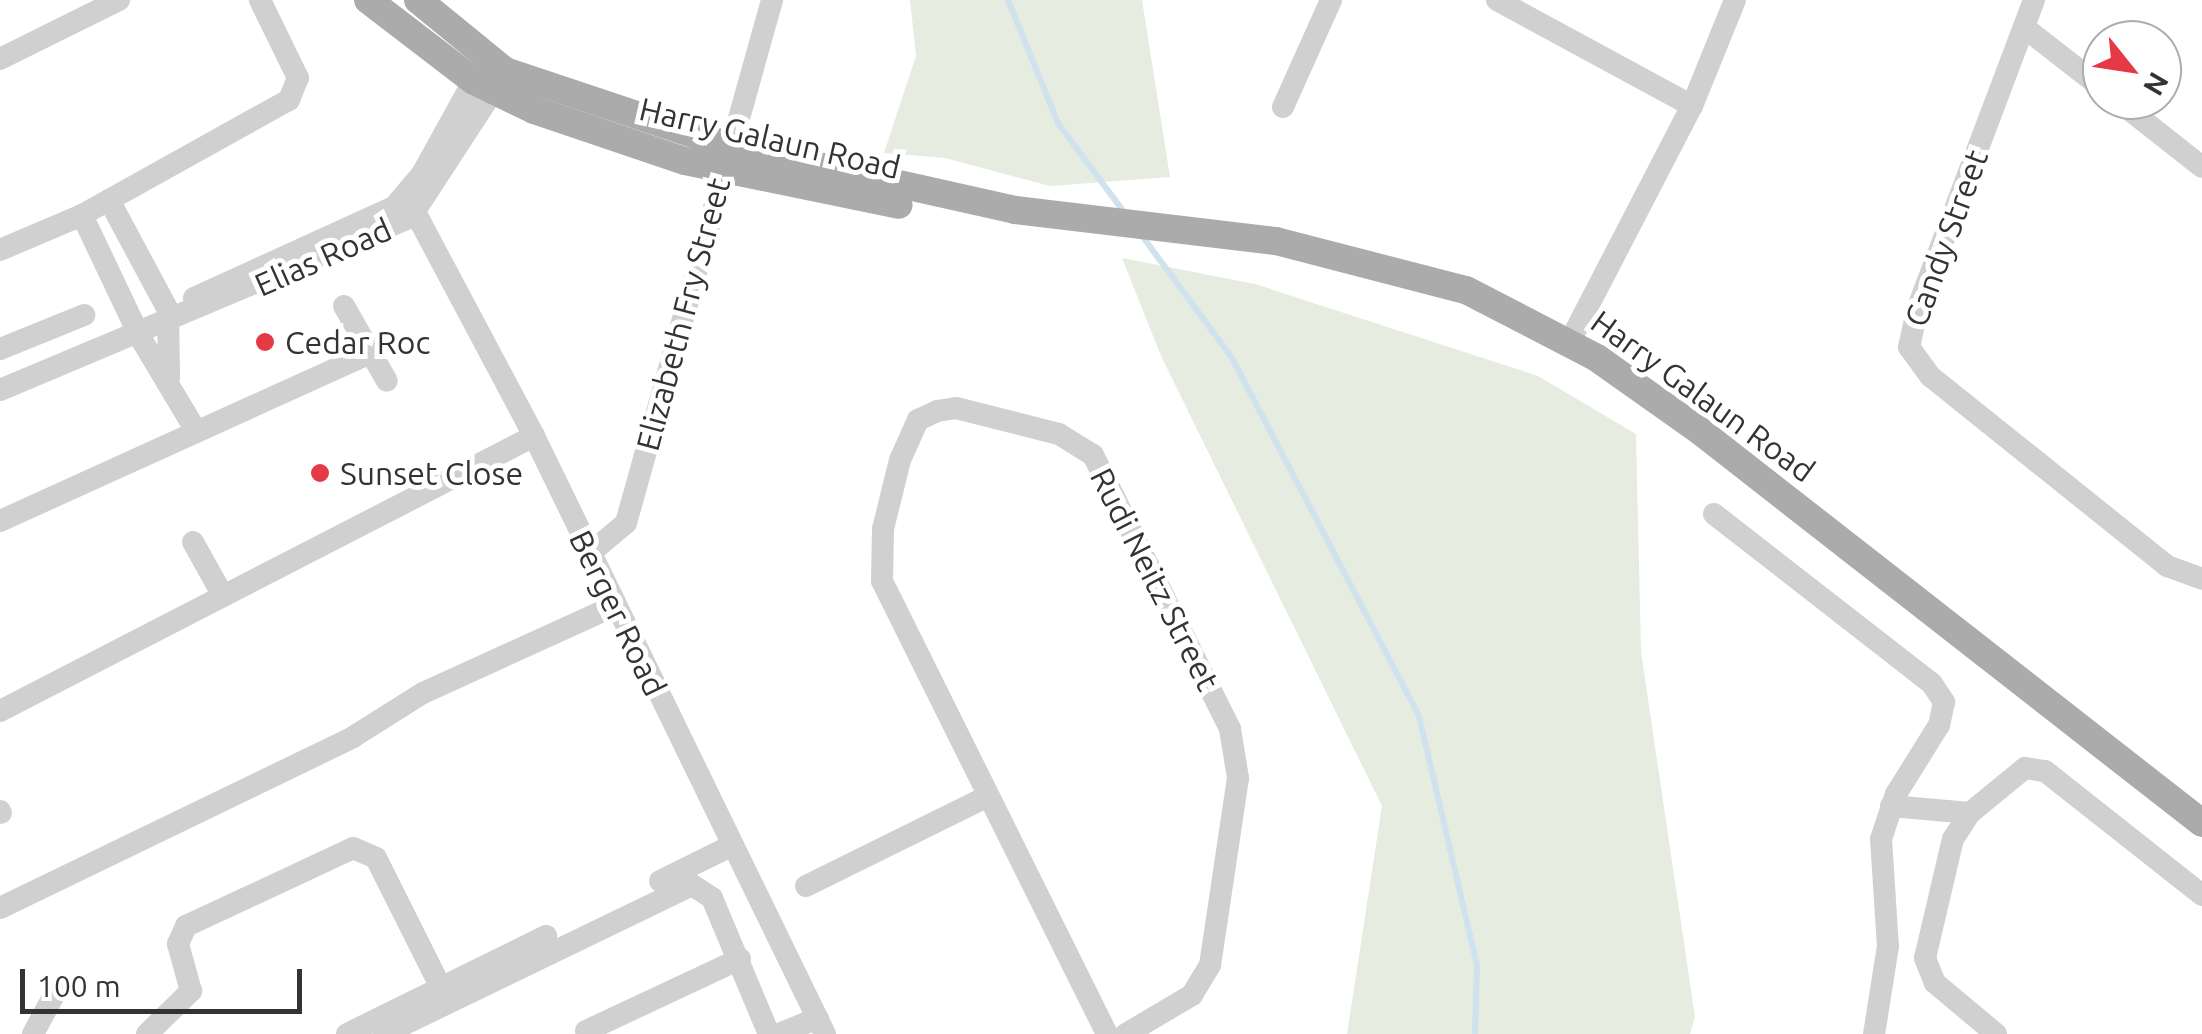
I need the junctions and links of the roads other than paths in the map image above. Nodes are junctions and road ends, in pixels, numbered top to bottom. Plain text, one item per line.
1 (119, 0) edge
2 (260, 0) edge
3 (368, 0) edge
4 (418, 0) edge
5 (772, 0) edge
6 (1331, 0) edge
7 (1497, 0) edge
8 (1735, 0) edge
9 (2034, 0) edge
10 (2024, 28) junction
11 (0, 58) edge
12 (2082, 73) edge
13 (490, 76) junction
14 (1692, 106) junction
15 (1283, 107) dead end
16 (2142, 120) edge
17 (726, 157) junction
18 (2202, 167) edge
19 (110, 200) junction
20 (412, 202) junction
21 (82, 215) junction
22 (0, 250) edge
23 (344, 306) dead end
24 (84, 315) dead end
25 (168, 317) junction
26 (135, 333) junction
27 (1570, 341) junction
28 (0, 349) edge
29 (369, 354) junction
30 (169, 377) junction
31 (387, 381) dead end
32 (0, 390) edge
33 (196, 431) junction
34 (534, 436) junction
35 (1714, 514) dead end
36 (0, 521) edge
37 (193, 542) dead end
38 (589, 554) junction
39 (2202, 579) edge
40 (223, 596) junction
41 (614, 606) junction
42 (1, 707) edge
43 (988, 796) junction
44 (1892, 806) junction
45 (1970, 814) junction
46 (2202, 823) edge
47 (734, 846) junction
48 (806, 886) dead end
49 (2202, 895) edge
50 (0, 908) edge
51 (740, 959) junction
52 (440, 986) junction
53 (56, 993) dead end
54 (822, 1026) edge
55 (586, 1031) dead end
56 (33, 1034) edge
57 (147, 1034) edge
58 (348, 1034) edge
59 (384, 1034) edge
60 (769, 1034) edge
61 (779, 1034) edge
62 (1107, 1034) edge
63 (1126, 1034) edge
64 (1874, 1034) edge
65 (1996, 1034) edge

1 - 11 street
2 - 19 street
3 - 13 main road, Harry Galaun Road
4 - 13 main road, Harry Galaun Road
5 - 17 street, Elizabeth Fry Street
6 - 15 street
7 - 14 street
8 - 14 street
9 - 10 street, Candy Street
10 - 12 street
10 - 39 street, Candy Street
13 - 17 main road, Harry Galaun Road
13 - 20 street, Elias Road
14 - 27 street
16 - 18 street
17 - 27 main road, Harry Galaun Road
17 - 38 street, Elizabeth Fry Street
19 - 21 street
19 - 25 street
20 - 25 street, Elias Road
20 - 34 street, Berger Road
21 - 22 street
21 - 26 street
23 - 29 street
24 - 28 street
25 - 26 street, Elias Road
25 - 30 street
26 - 30 street
26 - 32 street, Elias Road
27 - 46 main road, Harry Galaun Road
29 - 31 street
29 - 33 street
30 - 33 street
33 - 36 street
34 - 38 street, Berger Road
34 - 40 street
35 - 44 street
37 - 40 street
38 - 41 street, Berger Road
40 - 42 street
41 - 47 street, Berger Road
41 - 50 street
43 - 48 street
43 - 62 street, Rudi Neitz Street
43 - 63 street, Rudi Neitz Street
44 - 45 street
44 - 64 street
45 - 49 street
45 - 65 street
47 - 52 street
47 - 54 street, Berger Road
51 - 55 street
51 - 59 street
51 - 60 street
52 - 57 street
52 - 58 street
53 - 56 street
54 - 61 street

